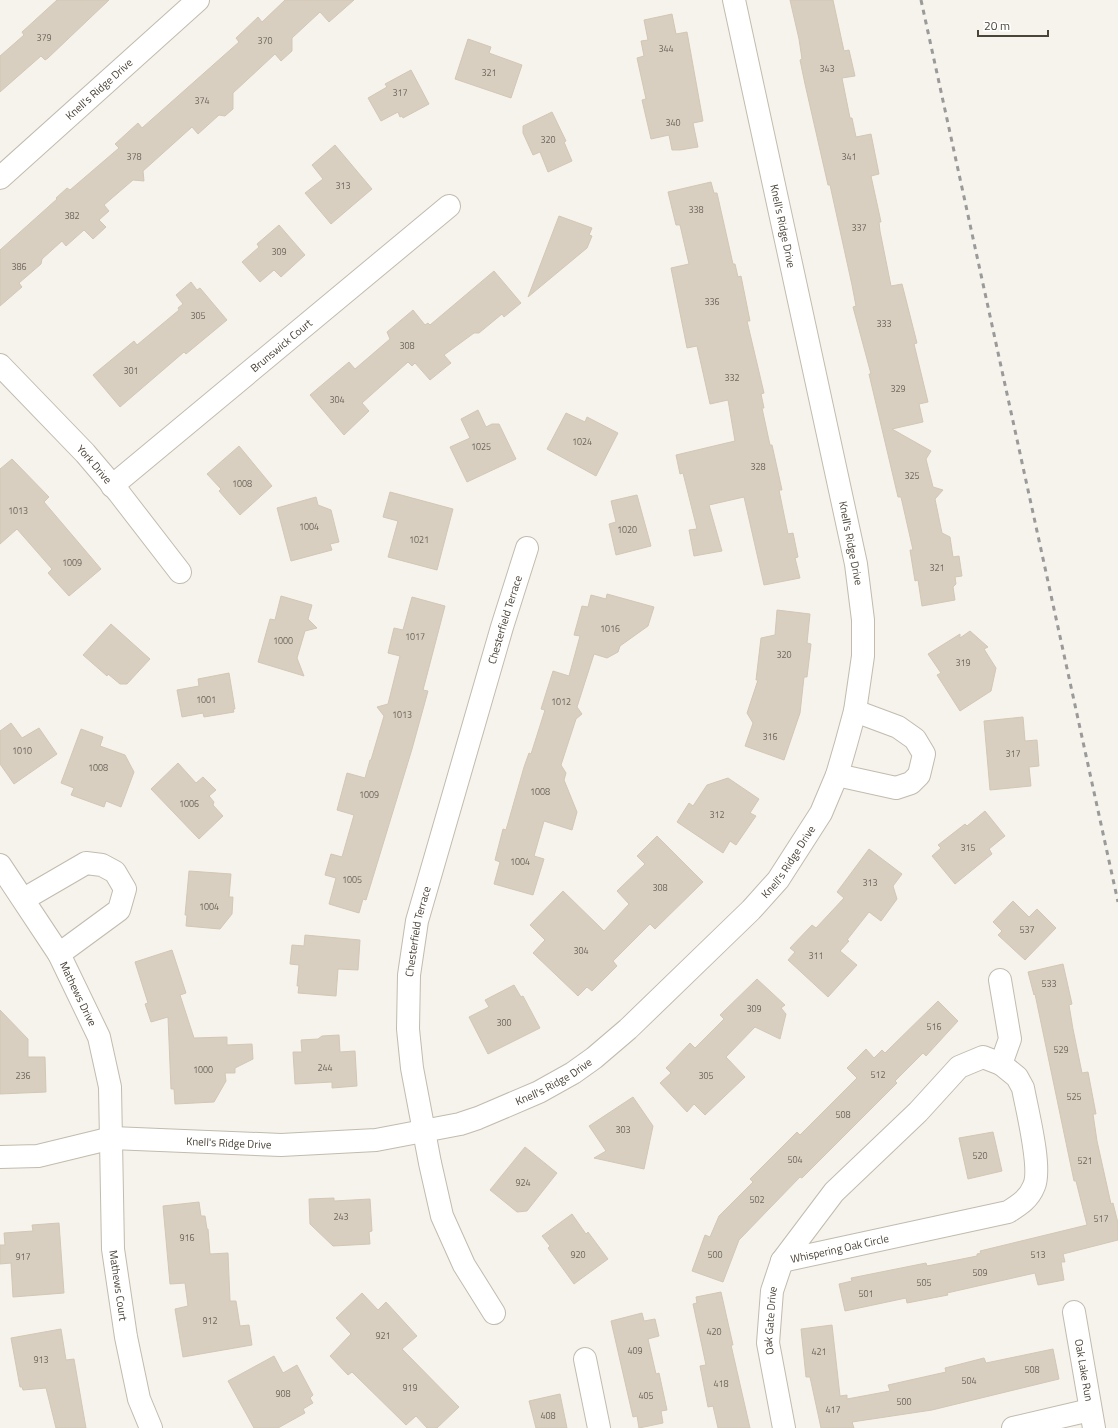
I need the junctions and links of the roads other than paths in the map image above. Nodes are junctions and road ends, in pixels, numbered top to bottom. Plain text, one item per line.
1 (198, 0) edge
2 (734, 0) edge
3 (0, 178) edge
4 (449, 206) dead end
5 (0, 365) edge
6 (112, 486) junction
7 (527, 548) dead end
8 (180, 572) dead end
9 (855, 711) junction
10 (837, 775) junction
11 (0, 865) edge
12 (24, 899) junction
13 (59, 954) junction
14 (1000, 980) dead end
15 (1002, 1064) junction
16 (424, 1131) junction
17 (112, 1138) junction
18 (0, 1157) edge
19 (782, 1261) junction
20 (1074, 1312) dead end
21 (494, 1313) dead end
22 (585, 1359) dead end
23 (1092, 1419) edge
24 (151, 1428) edge
25 (599, 1428) edge
26 (784, 1428) edge
27 (1013, 1428) edge

1 - 3 street, Knell's Ridge Drive
2 - 9 street, Knell's Ridge Drive
4 - 6 street, Brunswick Court
5 - 6 street, York Drive
6 - 8 street, York Drive
7 - 16 street, Chesterfield Terrace
9 - 10 street, Knell's Ridge Drive
9 - 10 street
10 - 16 street, Knell's Ridge Drive
11 - 12 street, Mathews Drive
12 - 13 street, Mathews Drive
12 - 13 street
13 - 17 street, Mathews Drive
14 - 15 street
15 - 19 street, Whispering Oak Circle
15 - 19 street, Whispering Oak Circle
16 - 17 street, Knell's Ridge Drive
16 - 21 street, Chesterfield Terrace
17 - 18 street, Knell's Ridge Drive
17 - 24 street, Mathews Court
19 - 26 street, Oak Gate Drive
20 - 23 street, Oak Lake Run
22 - 25 street
23 - 27 street

